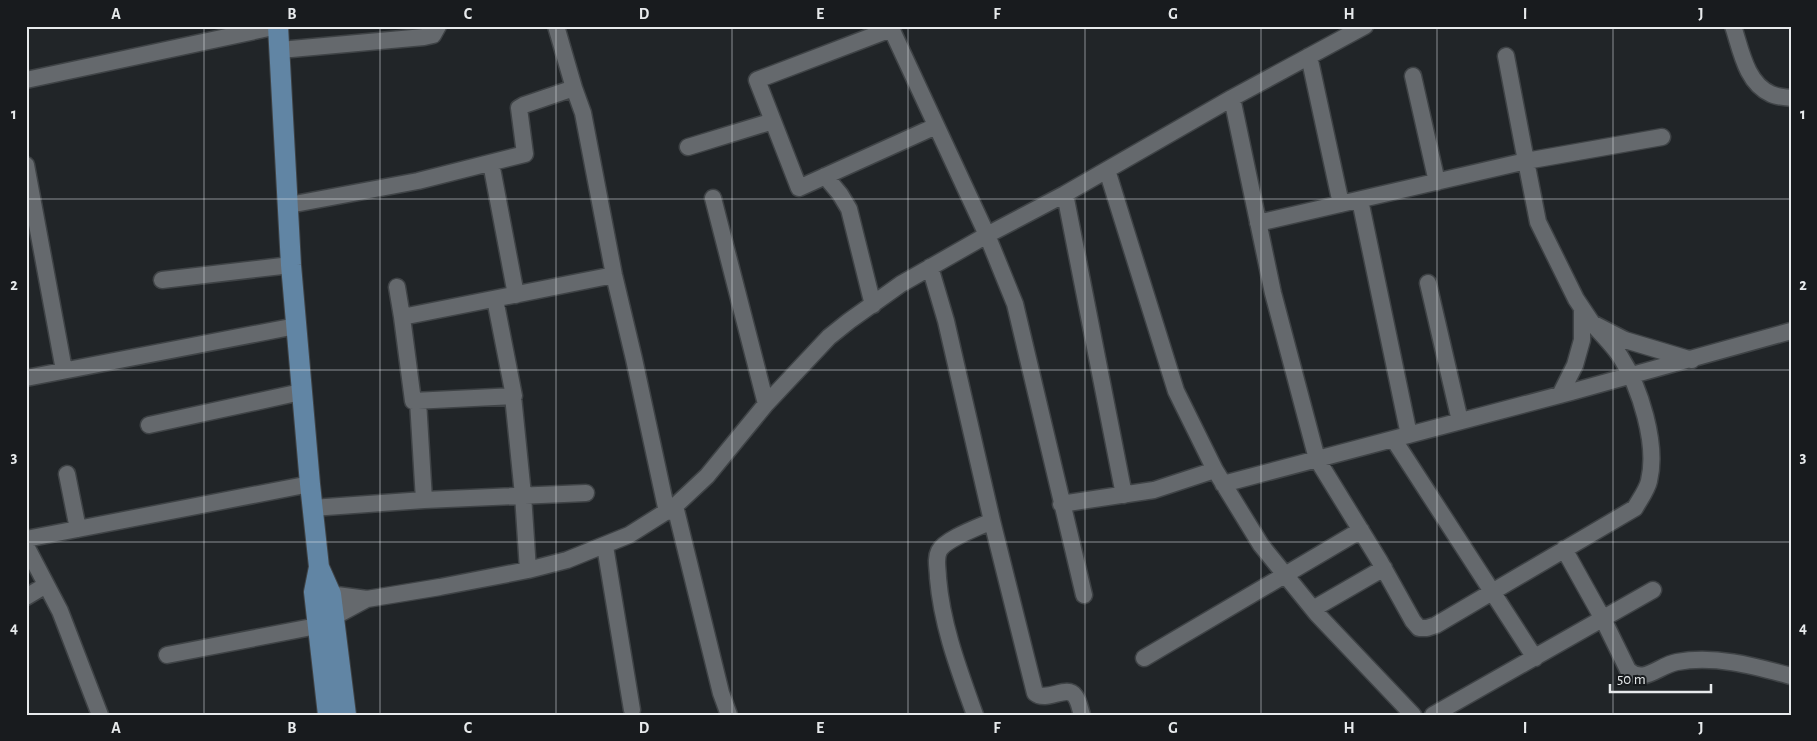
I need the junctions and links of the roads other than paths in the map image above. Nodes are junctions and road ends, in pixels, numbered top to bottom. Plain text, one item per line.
1 (278, 26) edge
2 (438, 26) edge
3 (556, 26) edge
4 (1365, 26) edge
5 (1733, 26) edge
6 (890, 28) edge
7 (280, 50) junction
8 (1309, 56) junction
9 (1506, 56) dead end
10 (1413, 76) dead end
11 (26, 80) edge
12 (574, 88) junction
13 (1232, 98) junction
14 (1791, 98) edge
15 (773, 121) junction
16 (936, 126) junction
17 (1662, 137) dead end
18 (688, 146) dead end
19 (1526, 161) junction
20 (491, 163) junction
21 (26, 165) edge
22 (1108, 170) junction
23 (825, 176) junction
24 (1438, 182) junction
25 (1065, 194) junction
26 (713, 198) dead end
27 (1360, 200) junction
28 (1341, 204) junction
29 (289, 205) junction
30 (1258, 223) junction
31 (987, 235) junction
32 (291, 265) junction
33 (930, 267) junction
34 (614, 275) junction
35 (162, 280) dead end
36 (1428, 283) dead end
37 (397, 287) dead end
38 (516, 295) junction
39 (495, 299) junction
40 (873, 305) junction
41 (1582, 309) junction
42 (402, 317) junction
43 (1592, 324) junction
44 (296, 326) junction
45 (1791, 331) edge
46 (1692, 360) junction
47 (64, 370) junction
48 (1631, 376) junction
49 (26, 378) edge
50 (301, 392) junction
51 (1560, 395) junction
52 (513, 396) junction
53 (418, 401) junction
54 (766, 404) junction
55 (1460, 422) junction
56 (149, 425) dead end
57 (1402, 437) junction
58 (1317, 459) junction
59 (67, 474) dead end
60 (1219, 477) junction
61 (310, 484) junction
62 (586, 492) dead end
63 (523, 495) junction
64 (1124, 495) junction
65 (424, 500) junction
66 (1061, 504) junction
67 (312, 508) junction
68 (671, 509) junction
69 (992, 521) junction
70 (78, 529) junction
71 (1361, 530) junction
72 (26, 539) edge
73 (26, 546) edge
74 (605, 546) junction
75 (1564, 550) junction
76 (1384, 568) junction
77 (528, 570) junction
78 (1285, 575) junction
79 (46, 585) junction
80 (1653, 590) dead end
81 (1492, 592) junction
82 (323, 593) junction
83 (1084, 596) dead end
84 (26, 597) edge
85 (366, 599) junction
86 (1313, 609) junction
87 (1602, 619) junction
88 (326, 621) junction
89 (168, 655) dead end
90 (1144, 658) dead end
91 (1535, 658) junction
92 (1791, 676) edge
93 (632, 710) dead end
94 (100, 715) edge
95 (328, 715) edge
96 (346, 715) edge
97 (728, 715) edge
98 (975, 715) edge
99 (1082, 715) edge
100 (1413, 715) edge
101 (1433, 715) edge

1 - 7 main road
1 - 11 street
2 - 7 street
3 - 12 street
4 - 8 street
5 - 14 street
6 - 15 street
6 - 16 street
7 - 29 main road
8 - 13 street
8 - 28 street
9 - 19 street
10 - 24 street
12 - 20 street
12 - 34 street
13 - 22 street
13 - 30 street
15 - 18 street
15 - 23 street
16 - 23 street
16 - 31 street
17 - 19 street
19 - 24 street
19 - 41 street
20 - 29 street
20 - 38 street
21 - 47 street
22 - 25 street
22 - 60 street
23 - 40 street
24 - 27 street
25 - 31 street
25 - 64 street
26 - 54 street
27 - 28 street
27 - 57 street
28 - 30 street
29 - 32 main road
30 - 58 street
31 - 33 street
31 - 66 street
32 - 35 street
32 - 44 main road
33 - 40 street
33 - 69 street
34 - 38 street
34 - 68 street
36 - 55 street
37 - 42 street
38 - 39 street
39 - 42 street
39 - 52 street
40 - 54 street
41 - 43 street
41 - 51 street
42 - 53 street
43 - 46 street
43 - 48 street
44 - 47 street
44 - 50 main road
45 - 46 street
46 - 48 street
47 - 49 street
48 - 51 street
48 - 75 street
50 - 56 street
50 - 61 main road
51 - 55 street
52 - 53 street
52 - 63 street
53 - 65 street
54 - 68 street
55 - 57 street
57 - 58 street
57 - 81 street
58 - 60 street
58 - 71 street
59 - 70 street
60 - 64 street
60 - 78 street
61 - 67 main road
61 - 70 street
62 - 63 street
63 - 65 street
63 - 77 street
64 - 66 street
65 - 67 street
66 - 83 street
67 - 82 main road
68 - 74 street
68 - 97 street
69 - 98 street
69 - 99 street
70 - 72 street
71 - 76 street
71 - 78 street
73 - 79 street
74 - 77 street
74 - 93 street
75 - 81 street
75 - 87 street
76 - 81 street
76 - 86 street
77 - 85 street
78 - 86 street
78 - 90 street
79 - 84 street
79 - 94 street
80 - 87 street
81 - 91 street
82 - 85 street
82 - 88 main road
85 - 88 street
86 - 100 street
87 - 91 street
87 - 92 street
88 - 89 street
88 - 95 main road
88 - 96 main road
91 - 101 street

